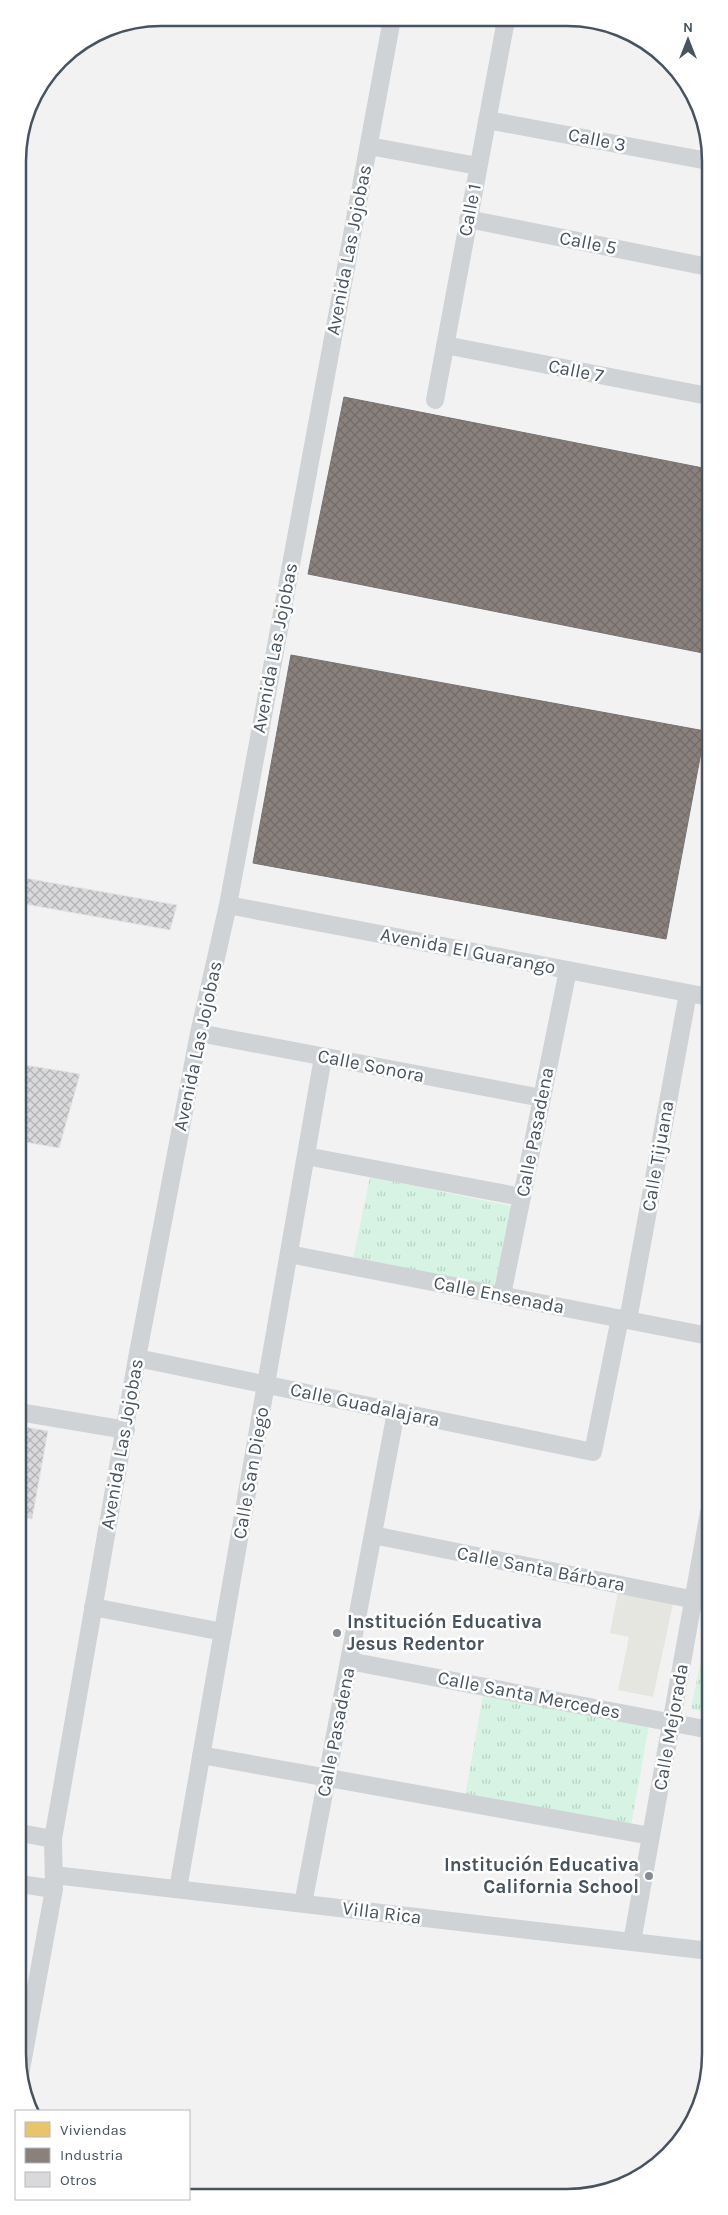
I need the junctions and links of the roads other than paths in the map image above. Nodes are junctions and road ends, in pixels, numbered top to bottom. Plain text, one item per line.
1 (391, 26) edge
2 (505, 26) edge
3 (487, 120) junction
4 (369, 146) junction
5 (702, 160) edge
6 (478, 166) junction
7 (468, 219) junction
8 (702, 265) edge
9 (445, 345) junction
10 (702, 395) edge
11 (435, 400) dead end
12 (228, 905) junction
13 (568, 970) junction
14 (688, 993) junction
15 (702, 996) edge
16 (200, 1033) junction
17 (323, 1057) junction
18 (542, 1098) junction
19 (306, 1156) junction
20 (522, 1198) junction
21 (289, 1254) junction
22 (502, 1295) junction
23 (624, 1319) junction
24 (701, 1334) edge
25 (137, 1358) junction
26 (266, 1385) junction
27 (396, 1412) junction
28 (26, 1413) edge
29 (126, 1430) junction
30 (593, 1452) joint
31 (373, 1534) junction
32 (702, 1601) edge
33 (701, 1604) edge
34 (93, 1606) junction
35 (223, 1632) junction
36 (349, 1661) junction
37 (671, 1722) junction
38 (701, 1728) edge
39 (201, 1755) junction
40 (327, 1778) junction
41 (26, 1834) edge
42 (651, 1836) junction
43 (53, 1838) junction
44 (54, 1882) junction
45 (26, 1884) edge
46 (178, 1889) junction
47 (303, 1904) junction
48 (632, 1942) junction
49 (701, 1950) edge
50 (26, 2041) edge

1 - 4 street, Avenida Las Jojobas
2 - 3 street, Calle 1
3 - 5 street, Calle 3
3 - 6 street, Calle 1
4 - 6 street
4 - 12 street, Avenida Las Jojobas
6 - 7 street, Calle 1
7 - 8 street, Calle 5
7 - 9 street, Calle 1
9 - 10 street, Calle 7
9 - 11 street, Calle 1
12 - 13 street, Avenida El Guarango
12 - 16 street, Avenida Las Jojobas
13 - 14 street, Avenida El Guarango
13 - 18 street, Calle Pasadena
14 - 15 street, Avenida El Guarango
14 - 23 street, Calle Tijuana
16 - 17 street, Calle Sonora
16 - 25 street, Avenida Las Jojobas
17 - 18 street, Calle Sonora
17 - 19 street, Calle San Diego
18 - 20 street, Calle Pasadena
19 - 20 street
19 - 21 street, Calle San Diego
20 - 22 street, Calle Pasadena
21 - 22 street, Calle Ensenada
21 - 26 street, Calle San Diego
22 - 23 street, Calle Ensenada
23 - 24 street, Calle Ensenada
23 - 30 street, Calle Tijuana
25 - 26 street, Calle Guadalajara
25 - 29 street, Avenida Las Jojobas
26 - 27 street, Calle Guadalajara
26 - 35 street, Calle San Diego
27 - 30 street, Calle Guadalajara
27 - 31 street, Calle Pasadena
28 - 29 street
29 - 34 street, Avenida Las Jojobas
31 - 32 street, Calle Santa Bárbara
31 - 36 street, Calle Pasadena
33 - 37 street, Calle Mejorada
34 - 35 street
34 - 43 street, Avenida Las Jojobas
35 - 39 street, Calle San Diego
36 - 37 street, Calle Santa Mercedes
36 - 40 street, Calle Pasadena
37 - 38 street, Calle Santa Mercedes
37 - 42 street, Calle Mejorada
39 - 40 street
39 - 46 street, Calle San Diego
40 - 42 street
40 - 47 street, Calle Pasadena
41 - 43 street
42 - 48 street, Calle Mejorada
43 - 44 street, Avenida Las Jojobas
44 - 45 street, Villa Rica
44 - 46 street, Villa Rica
44 - 50 street, Avenida Las Jojobas
46 - 47 street, Villa Rica
47 - 48 street, Villa Rica
48 - 49 street, Villa Rica

